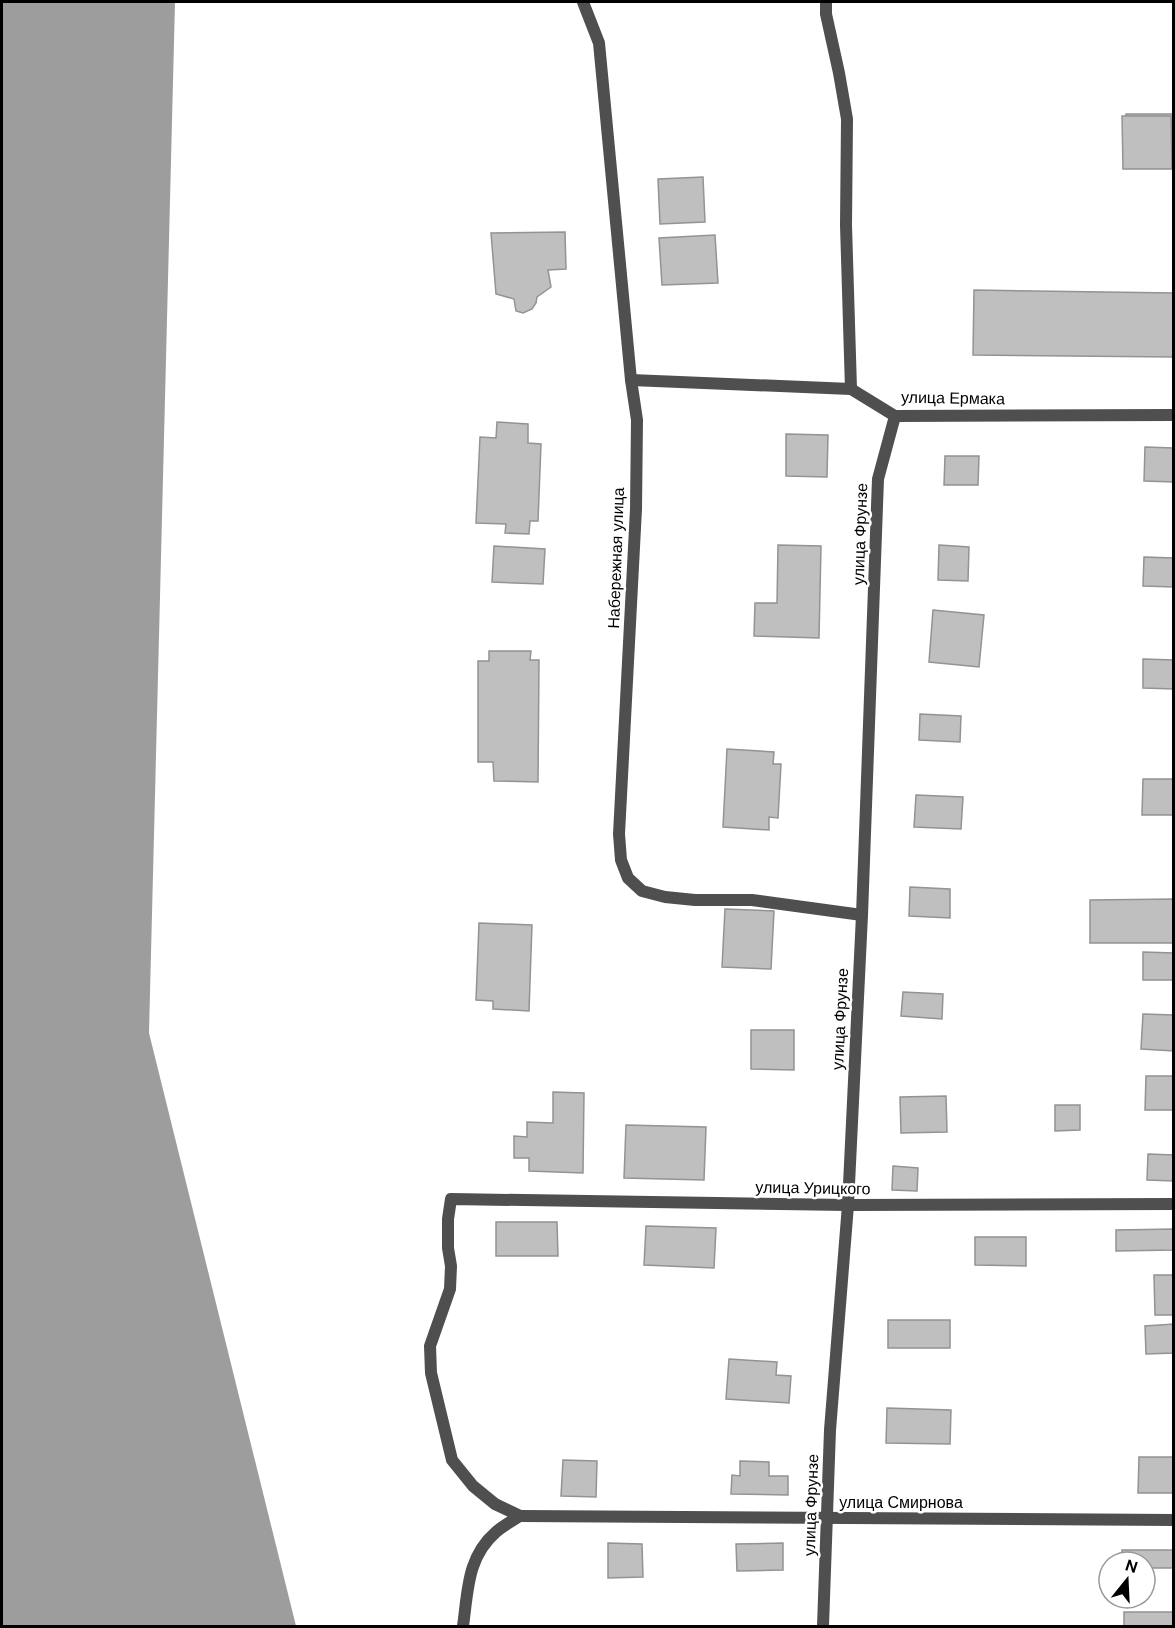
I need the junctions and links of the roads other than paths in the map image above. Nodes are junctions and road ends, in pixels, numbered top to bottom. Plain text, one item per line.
1 (583, 2) edge
2 (826, 2) edge
3 (631, 380) junction
4 (851, 389) junction
5 (1173, 415) edge
6 (895, 416) junction
7 (862, 915) junction
8 (1173, 1204) edge
9 (848, 1205) junction
10 (520, 1516) junction
11 (827, 1518) junction
12 (1173, 1520) edge
13 (463, 1626) edge
14 (822, 1626) edge

1 - 3 street, Набережная улица
2 - 4 street
3 - 4 street, улица Ермака
3 - 7 street, Набережная улица
4 - 6 street, улица Ермака
5 - 6 street, улица Ермака
6 - 7 street, улица Фрунзе
7 - 9 street, улица Фрунзе
8 - 9 street, улица Урицкого
9 - 10 street, улица Урицкого
9 - 11 street, улица Фрунзе
10 - 11 street, улица Смирнова
10 - 13 street
11 - 12 street, улица Смирнова
11 - 14 street, улица Фрунзе

